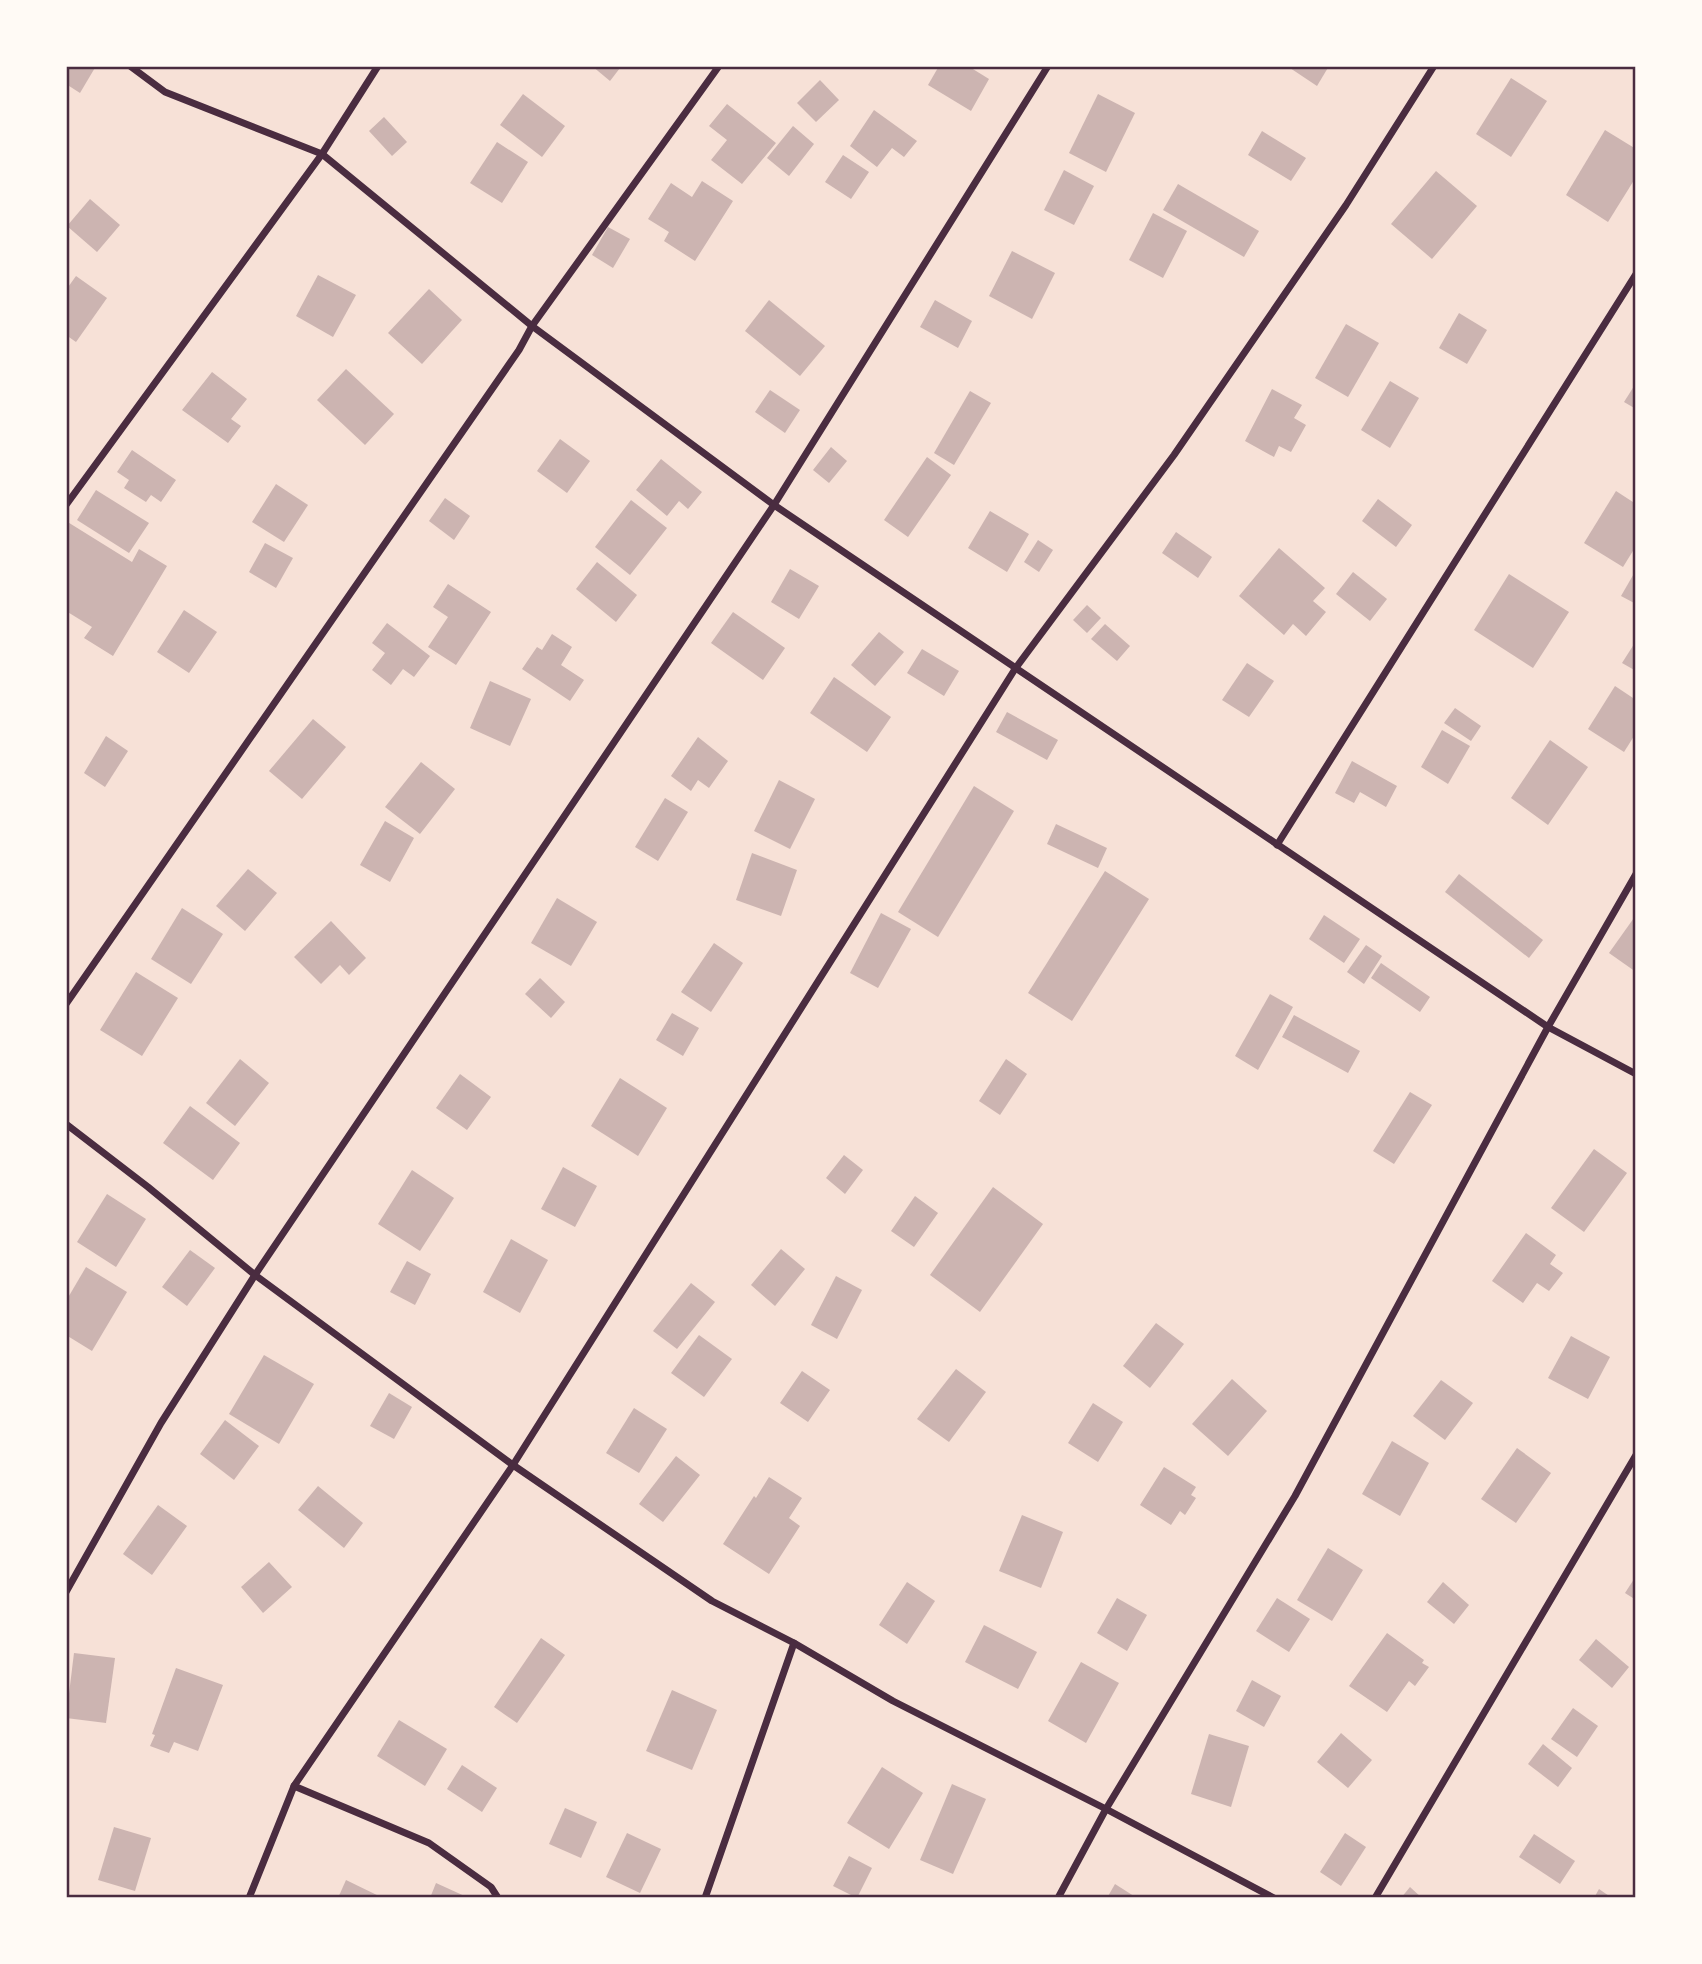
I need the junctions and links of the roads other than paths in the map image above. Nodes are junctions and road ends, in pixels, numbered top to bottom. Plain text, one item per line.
1 (130, 66) edge
2 (378, 66) edge
3 (719, 66) edge
4 (1048, 66) edge
5 (1434, 66) edge
6 (322, 154) junction
7 (1636, 274) edge
8 (532, 326) junction
9 (66, 505) edge
10 (774, 505) junction
11 (1015, 668) junction
12 (1277, 845) junction
13 (1636, 874) edge
14 (66, 1004) edge
15 (1548, 1027) junction
16 (1636, 1074) edge
17 (66, 1124) edge
18 (255, 1275) junction
19 (1636, 1455) edge
20 (513, 1465) junction
21 (66, 1592) edge
22 (794, 1643) junction
23 (294, 1786) junction
24 (1106, 1809) junction
25 (249, 1898) edge
26 (498, 1898) edge
27 (705, 1898) edge
28 (1058, 1898) edge
29 (1273, 1898) edge
30 (1375, 1898) edge

1 - 6 street
2 - 6 street
3 - 8 street
4 - 10 street
5 - 11 street
6 - 8 street
6 - 9 street
7 - 12 street
8 - 10 street
8 - 14 street
10 - 11 street
10 - 18 street
11 - 12 street
11 - 20 street
12 - 15 street
13 - 15 street
15 - 16 street
15 - 24 street
17 - 18 street
18 - 20 street
18 - 21 street
19 - 30 street
20 - 22 street
20 - 23 street
22 - 24 street
22 - 27 street
23 - 25 street
23 - 26 street
24 - 28 street
24 - 29 street

